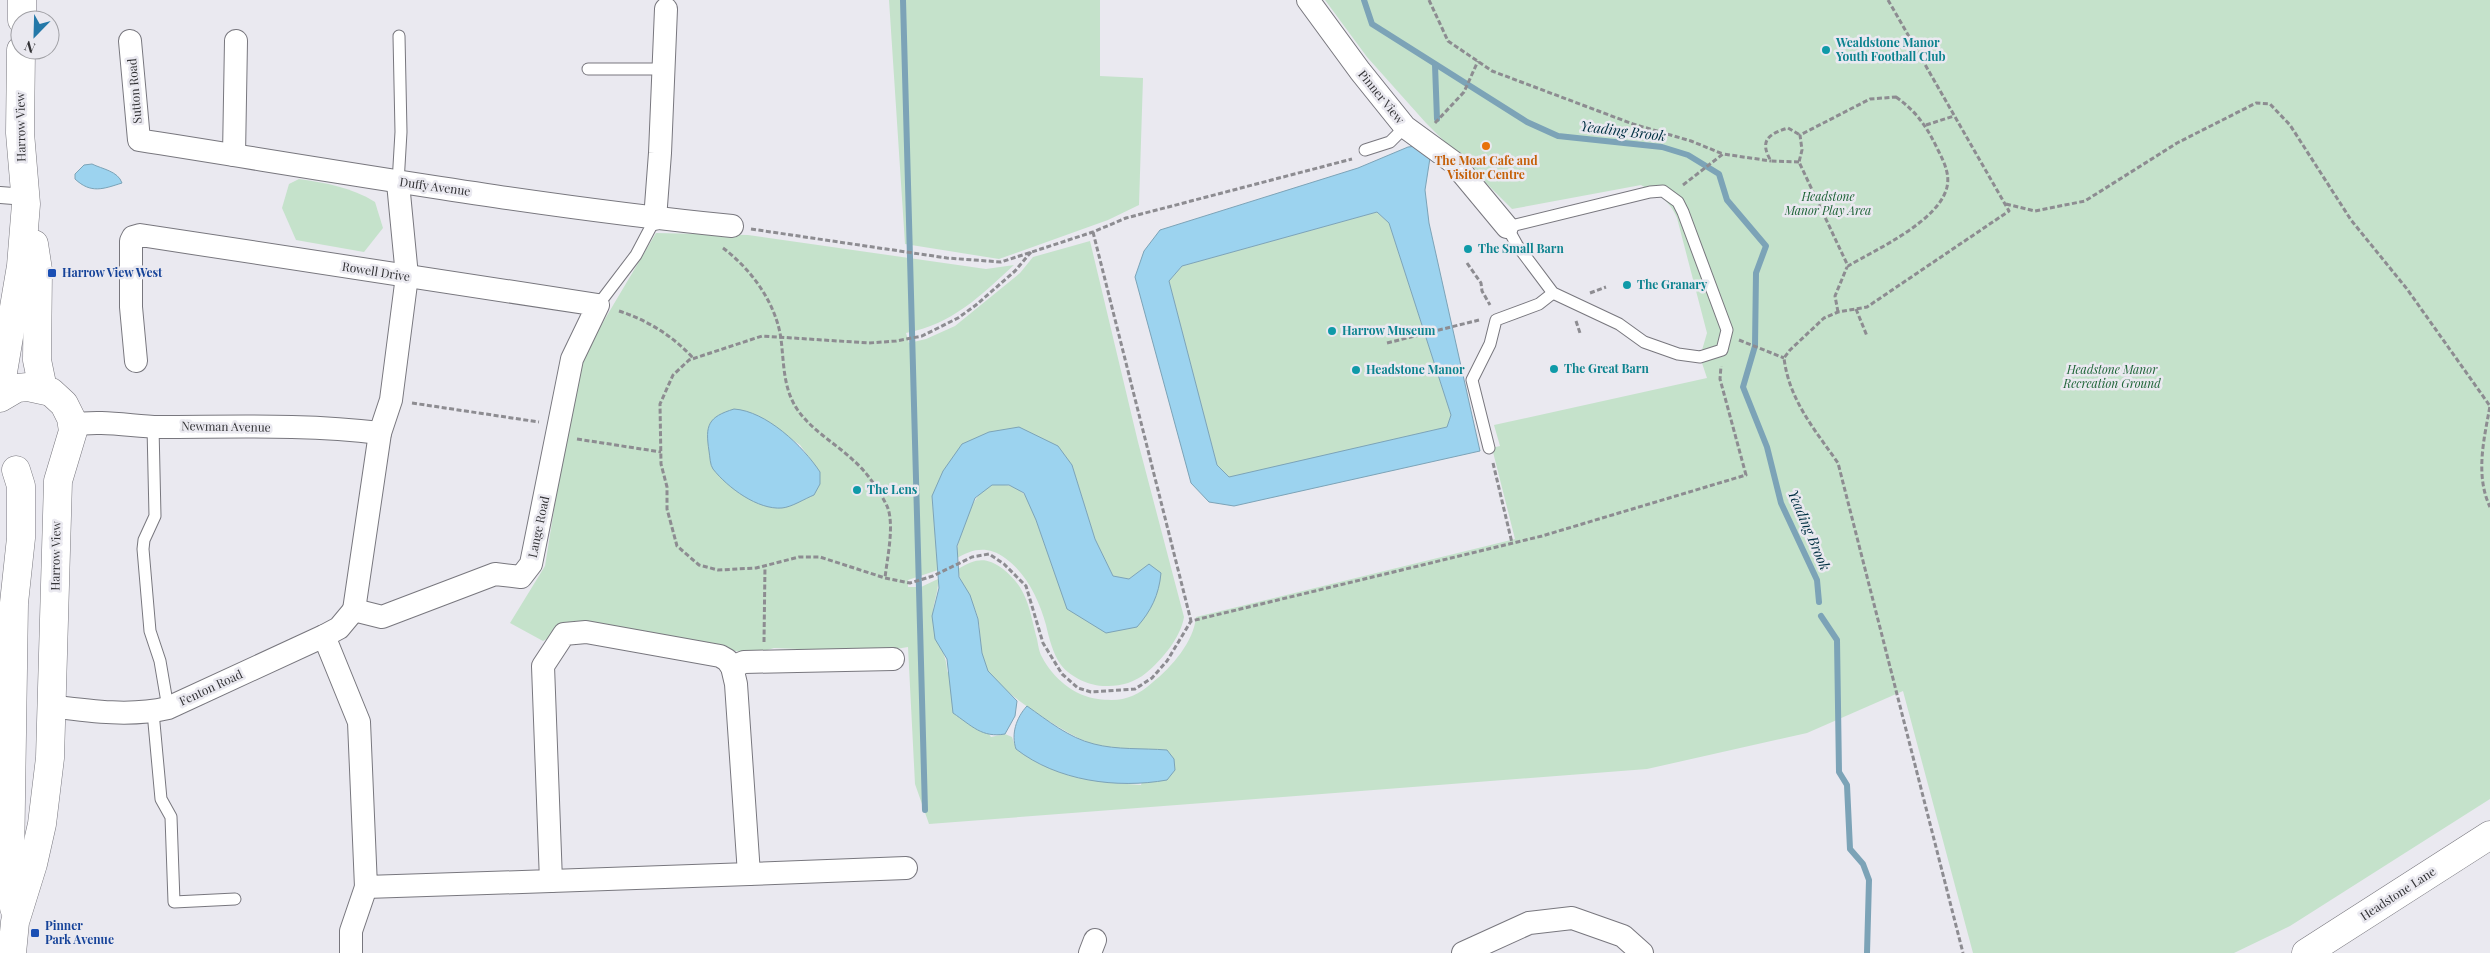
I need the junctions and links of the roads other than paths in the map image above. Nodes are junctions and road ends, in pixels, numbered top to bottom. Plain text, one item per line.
1 (1308, 0) edge
2 (666, 9) dead end
3 (399, 36) dead end
4 (130, 41) dead end
5 (236, 41) dead end
6 (21, 60) edge
7 (588, 69) dead end
8 (664, 69) junction
9 (1412, 132) junction
10 (139, 140) joint
11 (1365, 150) road end
12 (234, 155) junction
13 (398, 183) junction
14 (18, 198) edge
15 (654, 219) junction
16 (732, 226) road end
17 (1507, 227) junction
18 (407, 276) junction
19 (1553, 293) junction
20 (608, 308) junction
21 (136, 361) dead end
22 (43, 389) junction
23 (0, 390) edge
24 (0, 398) edge
25 (72, 425) junction
26 (153, 427) junction
27 (380, 433) junction
28 (1489, 448) road end
29 (64, 456) junction
30 (8, 465) edge
31 (354, 610) junction
32 (324, 636) junction
33 (894, 659) dead end
34 (732, 667) junction
35 (51, 706) junction
36 (160, 710) junction
37 (2490, 835) edge
38 (906, 868) dead end
39 (749, 874) junction
40 (551, 881) junction
41 (366, 887) junction
42 (236, 899) dead end
43 (15, 922) junction
44 (12, 953) edge
45 (351, 953) edge
46 (1463, 953) edge
47 (1642, 953) edge
48 (2306, 953) edge

1 - 9 street, Pinner View
2 - 8 street
3 - 13 lane
4 - 10 street, Sutton Road
5 - 12 street
6 - 14 street, Harrow View
7 - 8 lane
8 - 15 street
9 - 11 lane
9 - 17 street, Pinner View
10 - 12 street, Duffy Avenue
12 - 13 street, Duffy Avenue
13 - 15 street, Duffy Avenue
13 - 18 street
14 - 22 street, Harrow View
14 - 23 street, Harrow View
15 - 16 street, Duffy Avenue
15 - 20 lane
17 - 19 lane
17 - 19 lane
18 - 20 street, Rowell Drive
18 - 21 street, Rowell Drive
18 - 27 street
19 - 28 lane
20 - 31 street, Lange Road
22 - 24 street
22 - 25 street
25 - 26 street, Newman Avenue
25 - 29 street, Harrow View
26 - 27 street, Newman Avenue
26 - 36 lane
27 - 31 street
29 - 30 street
29 - 35 street, Harrow View
30 - 43 street, Harrow View
31 - 32 street, Fenton Road
32 - 36 street, Fenton Road
32 - 41 street
33 - 34 street
34 - 39 street
34 - 40 street
35 - 36 street, Fenton Road
35 - 43 street, Harrow View
36 - 42 lane
37 - 48 street, Headstone Lane
38 - 39 street
39 - 40 street
40 - 41 street
41 - 45 street
43 - 44 street, Harrow View
46 - 47 street

